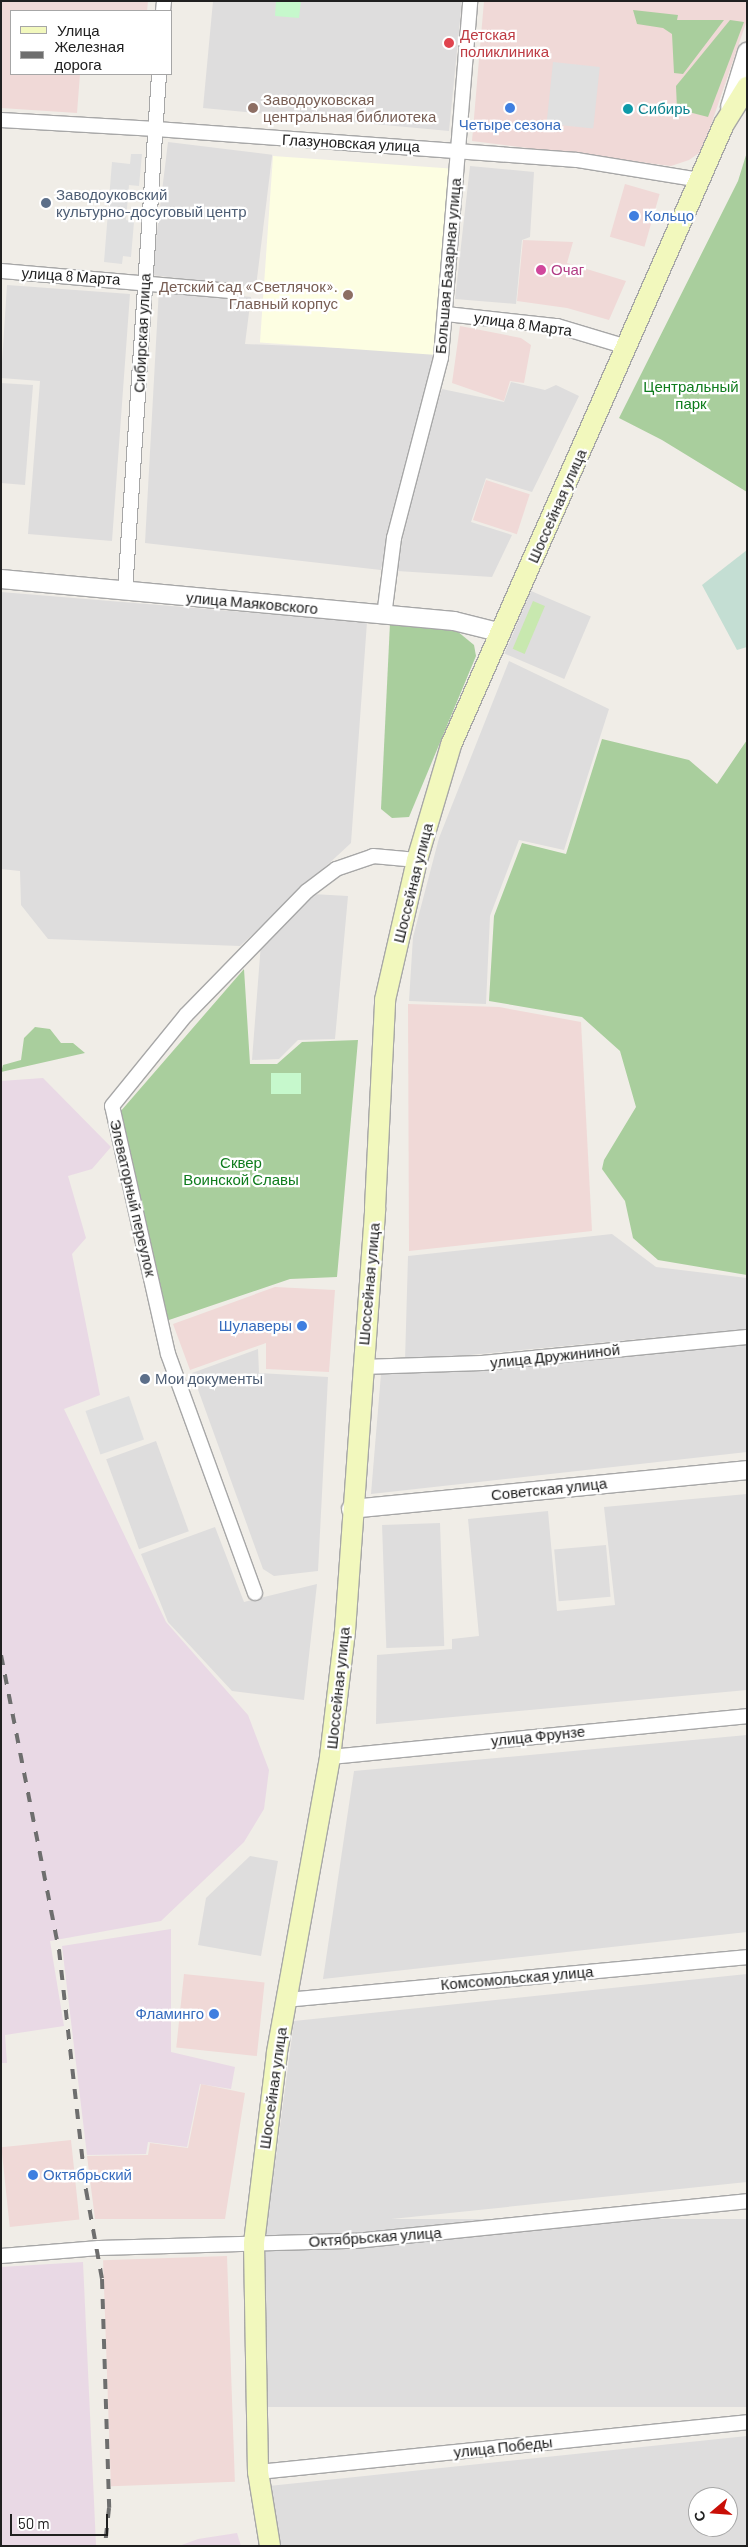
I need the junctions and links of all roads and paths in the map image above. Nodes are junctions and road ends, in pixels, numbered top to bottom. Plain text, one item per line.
1 (470, 1) edge
2 (747, 52) edge
3 (159, 75) edge
4 (747, 87) edge
5 (1, 120) edge
6 (724, 124) junction
7 (156, 128) junction
8 (459, 151) junction
9 (700, 180) junction
10 (1, 271) edge
11 (144, 281) junction
12 (229, 291) dead end
13 (446, 314) junction
14 (627, 348) junction
15 (1, 579) edge
16 (125, 592) junction
17 (384, 616) junction
18 (502, 633) junction
19 (417, 860) junction
20 (747, 1337) edge
21 (362, 1367) junction
22 (747, 1470) edge
23 (351, 1508) junction
24 (255, 1593) dead end
25 (747, 1716) edge
26 (330, 1757) junction
27 (747, 1956) edge
28 (286, 2000) junction
29 (747, 2201) edge
30 (254, 2243) junction
31 (1, 2256) edge
32 (747, 2422) edge
33 (258, 2472) junction
34 (270, 2546) edge

1 - 8 street, Большая Базарная улица
2 - 6 street
3 - 7 street, Сибирская улица
4 - 6 main road, Шоссейная улица
5 - 7 street, Глазуновская улица
6 - 9 main road, Шоссейная улица
7 - 8 street, Глазуновская улица
7 - 11 street, Сибирская улица
8 - 9 street, Глазуновская улица
8 - 13 street, Большая Базарная улица
9 - 14 main road, Шоссейная улица
10 - 11 street, улица 8 Марта
11 - 12 street, улица 8 Марта
11 - 16 street, Сибирская улица
13 - 14 street, улица 8 Марта
13 - 17 street, Большая Базарная улица
14 - 18 main road, Шоссейная улица
15 - 16 street, улица Маяковского
16 - 17 street, улица Маяковского
17 - 18 street, улица Маяковского
18 - 19 main road, Шоссейная улица
19 - 21 main road, Шоссейная улица
19 - 24 street, Элеваторный переулок
20 - 21 street, улица Дружининой
21 - 23 main road, Шоссейная улица
22 - 23 street, Советская улица
23 - 26 main road, Шоссейная улица
25 - 26 street, улица Фрунзе
26 - 28 main road, Шоссейная улица
27 - 28 street, Комсомольская улица
28 - 30 main road, Шоссейная улица
29 - 30 street, Октябрьская улица
30 - 31 street, Октябрьская улица
30 - 33 main road, Шоссейная улица
32 - 33 street, улица Победы
33 - 34 main road, Шоссейная улица

